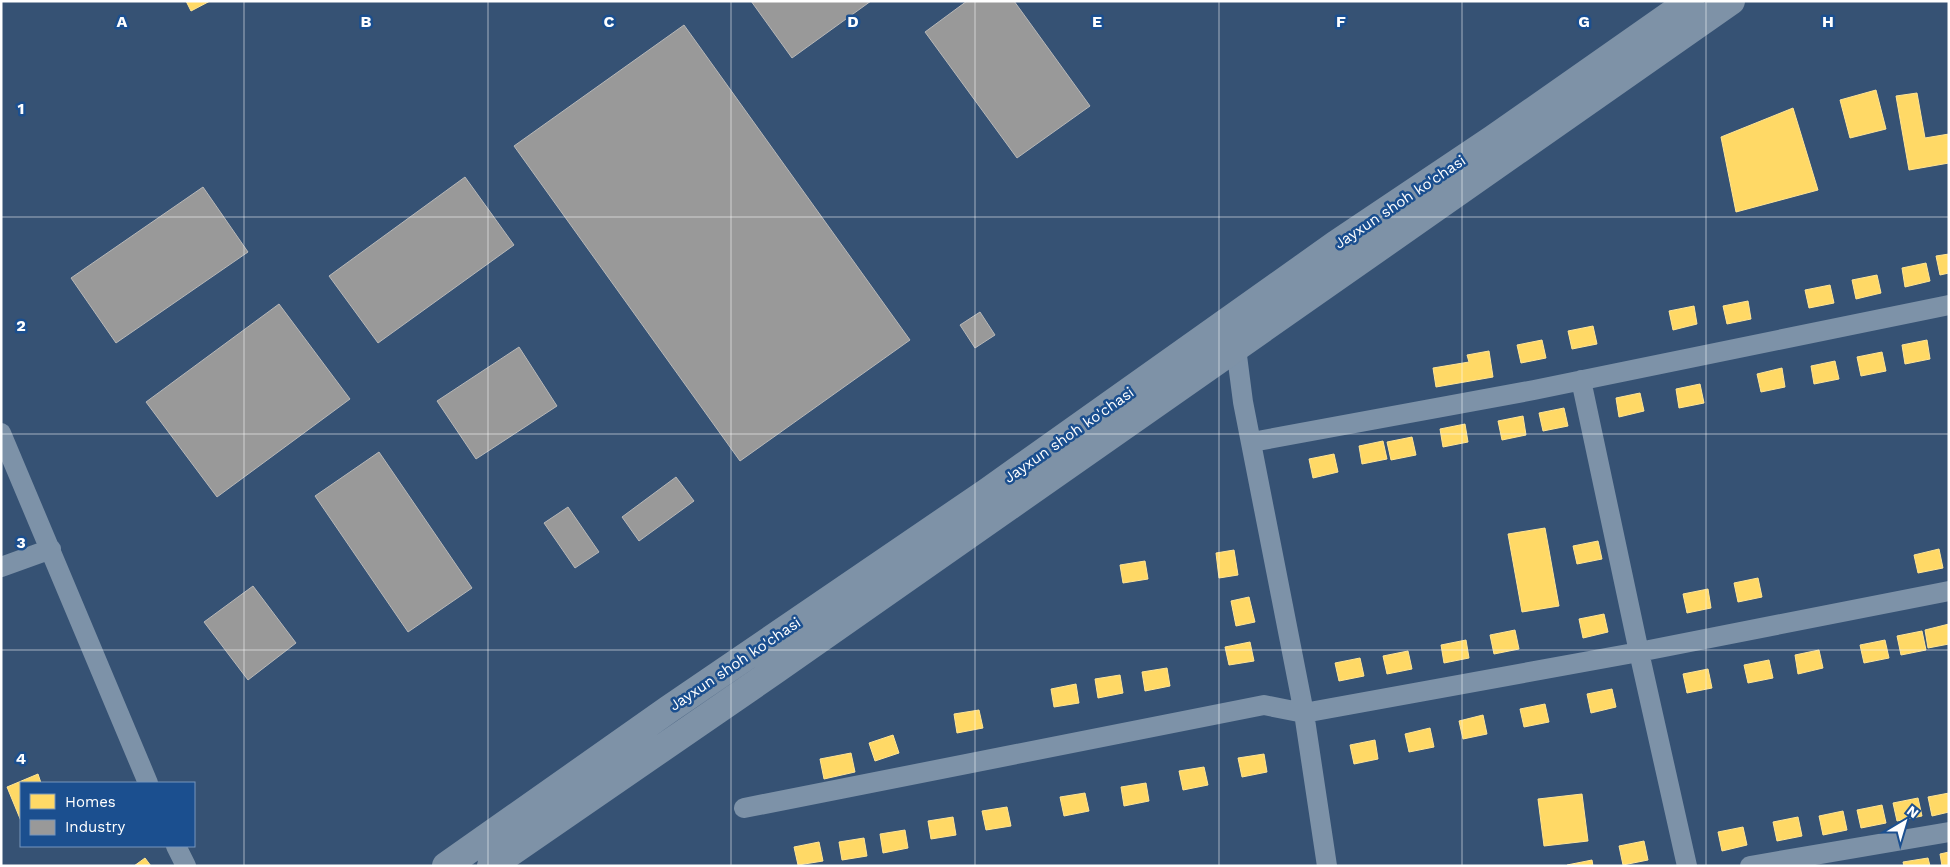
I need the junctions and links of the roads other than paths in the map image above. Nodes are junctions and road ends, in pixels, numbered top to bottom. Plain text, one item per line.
1 (1690, 1) edge
2 (1732, 1) edge
3 (1949, 304) edge
4 (1236, 348) junction
5 (1581, 380) junction
6 (1, 433) edge
7 (1252, 442) junction
8 (51, 549) junction
9 (1, 567) edge
10 (1949, 591) edge
11 (1639, 652) junction
12 (1304, 713) junction
13 (148, 782) edge
14 (744, 808) dead end
15 (1949, 832) edge
16 (176, 847) edge
17 (186, 866) edge
18 (446, 866) edge
19 (491, 866) edge
20 (1327, 866) edge
21 (1687, 866) edge
22 (1750, 866) edge

1 - 18 highway, Jayxun shoh ko'chasi
2 - 4 highway, Jayxun shoh ko'chasi
3 - 5 street
4 - 7 street
4 - 19 highway, Jayxun shoh ko'chasi
5 - 7 street
5 - 11 street
6 - 8 street
7 - 12 street
8 - 9 street
8 - 13 street
10 - 11 street
11 - 12 street
11 - 21 street
12 - 14 street
12 - 20 street
15 - 22 street
16 - 17 street

